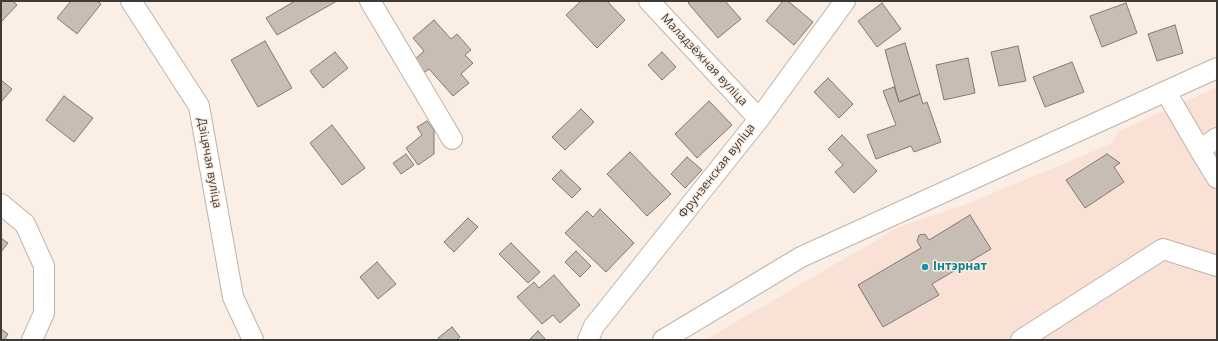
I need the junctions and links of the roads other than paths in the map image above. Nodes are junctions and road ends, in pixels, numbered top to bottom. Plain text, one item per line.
1 (131, 1) edge
2 (370, 1) edge
3 (649, 1) edge
4 (845, 1) edge
5 (1217, 68) edge
6 (1166, 92) junction
7 (759, 118) junction
8 (1217, 138) edge
9 (452, 139) dead end
10 (1200, 150) junction
11 (1217, 178) edge
12 (1, 204) edge
13 (1217, 266) edge
14 (32, 340) edge
15 (253, 340) edge
16 (588, 340) edge
17 (663, 340) edge
18 (1021, 340) edge

1 - 15 street, Дзіцячая вуліца
2 - 9 street
3 - 7 street, Маладзёжная вуліца
4 - 7 street, Фрунзенская вуліца
5 - 6 street
6 - 10 street
6 - 17 street
7 - 16 street, Фрунзенская вуліца
8 - 10 street
10 - 11 street
12 - 14 street
13 - 18 street

